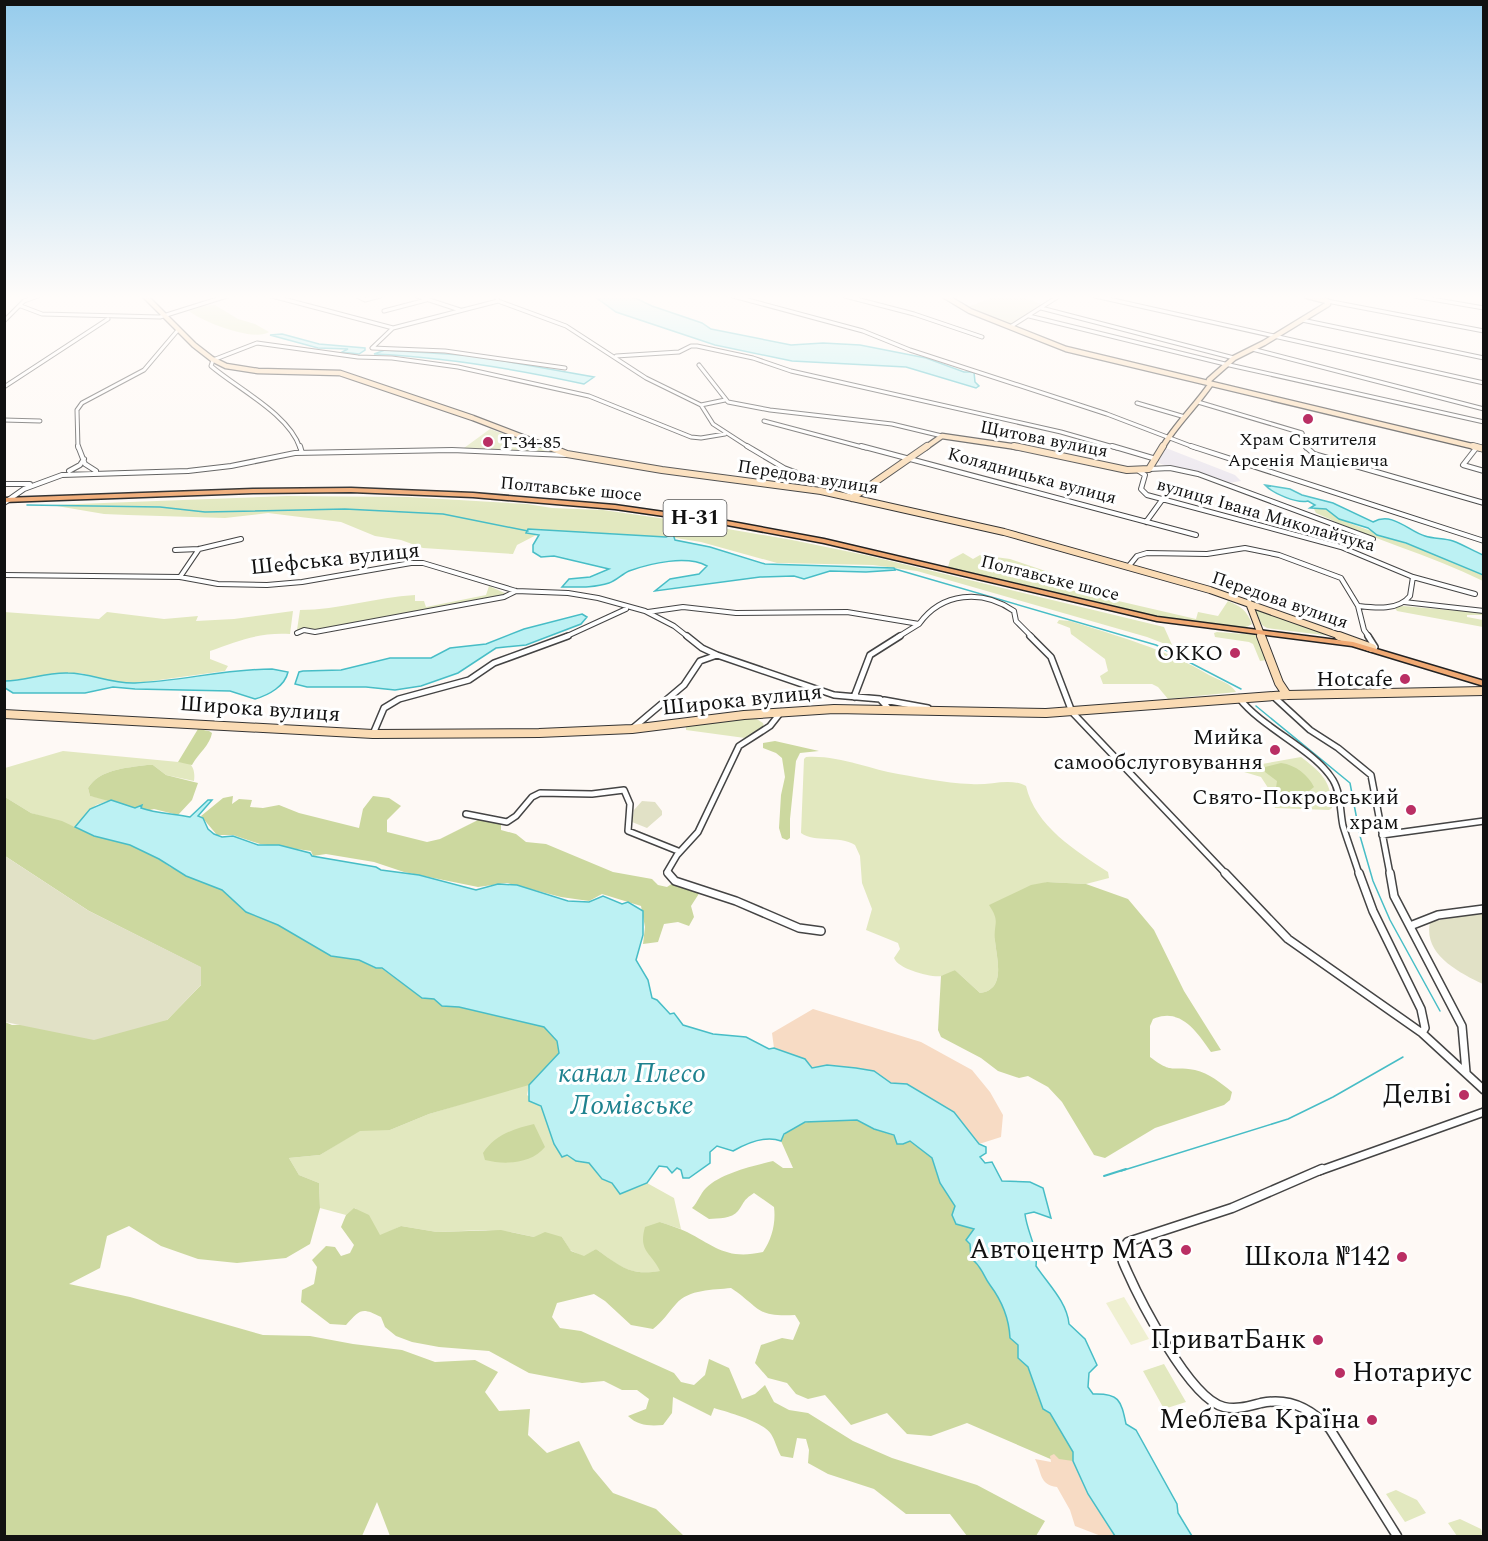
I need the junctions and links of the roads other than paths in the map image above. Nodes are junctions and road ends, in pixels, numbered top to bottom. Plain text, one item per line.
1 (33, 368) edge
2 (146, 368) edge
3 (214, 368) edge
4 (244, 368) edge
5 (455, 368) edge
6 (632, 368) edge
7 (701, 368) edge
8 (781, 368) edge
9 (968, 368) edge
10 (1146, 368) edge
11 (1221, 368) edge
12 (1242, 368) edge
13 (1325, 368) edge
14 (1413, 368) edge
15 (1210, 383) junction
16 (1484, 383) edge
17 (4, 387) edge
18 (726, 400) junction
19 (1198, 402) junction
20 (1137, 404) dead end
21 (701, 405) junction
22 (1484, 409) edge
23 (1185, 417) junction
24 (4, 420) edge
25 (40, 421) dead end
26 (764, 421) dead end
27 (1484, 423) edge
28 (725, 434) junction
29 (942, 436) junction
30 (1168, 439) junction
31 (1480, 448) edge
32 (302, 453) junction
33 (567, 454) junction
34 (84, 459) junction
35 (911, 459) junction
36 (1155, 460) junction
37 (1170, 468) junction
38 (1149, 469) junction
39 (96, 471) junction
40 (1139, 471) junction
41 (1484, 471) edge
42 (61, 475) junction
43 (4, 484) edge
44 (31, 484) junction
45 (854, 496) junction
46 (1162, 500) junction
47 (6, 501) edge
48 (1484, 503) edge
49 (1146, 522) junction
50 (1196, 535) dead end
51 (241, 539) dead end
52 (1373, 539) dead end
53 (1484, 541) edge
54 (199, 549) junction
55 (175, 550) dead end
56 (1128, 567) junction
57 (4, 575) edge
58 (180, 577) junction
59 (1413, 577) junction
60 (516, 591) junction
61 (1475, 594) dead end
62 (1404, 602) junction
63 (1249, 603) junction
64 (1358, 606) junction
65 (628, 608) junction
66 (1484, 611) edge
67 (648, 612) junction
68 (919, 624) junction
69 (1260, 631) junction
70 (297, 633) dead end
71 (893, 641) joint
72 (702, 648) junction
73 (1373, 649) junction
74 (717, 655) junction
75 (700, 661) junction
76 (1484, 684) edge
77 (1484, 691) edge
78 (1287, 694) junction
79 (834, 695) junction
80 (1272, 695) junction
81 (854, 697) junction
82 (1239, 698) junction
83 (880, 699) junction
84 (834, 709) junction
85 (890, 710) junction
86 (942, 711) junction
87 (781, 712) junction
88 (1072, 712) junction
89 (4, 714) edge
90 (632, 729) junction
91 (373, 734) junction
92 (466, 814) dead end
93 (1484, 821) edge
94 (1382, 835) junction
95 (678, 851) junction
96 (1484, 909) edge
97 (1410, 926) junction
98 (821, 931) dead end
99 (1422, 1033) junction
100 (1466, 1072) junction
101 (1484, 1090) edge
102 (1484, 1112) edge
103 (1397, 1536) edge

1 - 17 street
2 - 34 street
3 - 32 street
4 - 33 street, Передова вулиця
5 - 28 street
6 - 21 street
7 - 18 street
8 - 36 street
9 - 30 street
10 - 15 street
11 - 15 street
12 - 27 street
13 - 22 street
14 - 16 street
15 - 19 street
15 - 31 street
18 - 21 street
18 - 29 street, Щитова вулиця
19 - 23 street
19 - 48 street
20 - 23 street
21 - 28 street
23 - 30 street
24 - 25 street
26 - 35 street, Колядницька вулиця
28 - 45 street
29 - 35 street, Колядницька вулиця
29 - 40 street, Щитова вулиця
30 - 36 street
30 - 53 street
31 - 41 street
32 - 33 street
32 - 39 street
33 - 45 street, Передова вулиця
34 - 39 street
34 - 42 street
35 - 45 street, Колядницька вулиця
35 - 49 street, Колядницька вулиця
36 - 37 street
36 - 38 street
37 - 38 street
37 - 52 street
38 - 40 street, Щитова вулиця
39 - 42 street
40 - 46 street, вулиця Івана Миколайчука
42 - 44 street
43 - 44 street
44 - 47 street
45 - 56 street, Передова вулиця
46 - 49 street
46 - 59 street, вулиця Івана Миколайчука
47 - 69 main road, Полтавське шосе / Н-31
49 - 50 street, Колядницька вулиця
51 - 54 street
54 - 55 street
54 - 58 street
56 - 63 street, Передова вулиця
56 - 64 street
57 - 58 street, Шефська вулиця
58 - 60 street, Шефська вулиця
59 - 61 street, вулиця Івана Миколайчука
59 - 62 street
60 - 65 street, Шефська вулиця
60 - 70 street
62 - 64 street
62 - 66 street
63 - 69 street
63 - 73 street, Передова вулиця
64 - 73 street
65 - 67 street, Шефська вулиця
65 - 91 street
67 - 68 street, Шефська вулиця
67 - 72 street
68 - 71 street
68 - 88 street
69 - 73 main road, Полтавське шосе / Н-31
69 - 78 street
71 - 81 street
72 - 74 street
72 - 75 street
73 - 76 main road, Передова вулиця / Н-31
74 - 75 street
74 - 79 street
75 - 90 street
77 - 78 street, Широка вулиця
78 - 80 street, Широка вулиця
79 - 81 street
79 - 84 street
80 - 82 street, Широка вулиця
80 - 94 street
81 - 83 street
82 - 88 street, Широка вулиця
82 - 99 street
83 - 85 street
83 - 86 street
84 - 85 street, Широка вулиця
84 - 87 street, Широка вулиця
85 - 86 street, Широка вулиця
86 - 88 street, Широка вулиця
87 - 90 street, Широка вулиця
87 - 95 street
88 - 99 street
89 - 91 street, Широка вулиця
90 - 91 street, Широка вулиця
92 - 95 street
93 - 94 street
94 - 97 street
95 - 98 street
96 - 97 street
97 - 100 street
99 - 100 street
100 - 101 street
102 - 103 street

